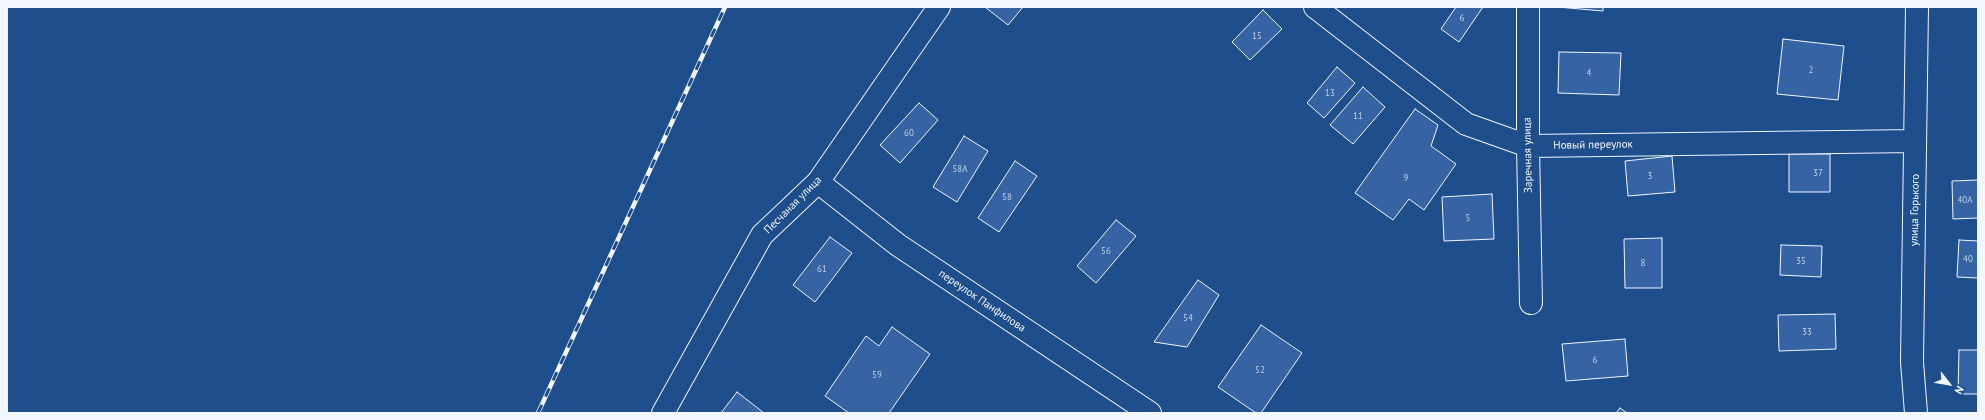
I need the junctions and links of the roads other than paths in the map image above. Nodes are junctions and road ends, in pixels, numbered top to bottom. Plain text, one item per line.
1 (939, 7) edge
2 (1315, 7) edge
3 (1528, 7) edge
4 (1917, 7) edge
5 (1916, 141) junction
6 (1528, 146) junction
7 (818, 182) junction
8 (1531, 303) dead end
9 (663, 413) edge
10 (1150, 413) edge
11 (1916, 413) edge

1 - 7 street, Песчаная улица
2 - 6 street, Новый переулок
3 - 6 street, Заречная улица
4 - 5 street, улица Горького
5 - 6 street, Новый переулок
5 - 11 street, улица Горького
6 - 8 street, Заречная улица
7 - 9 street, Песчаная улица
7 - 10 street, переулок Панфилова

